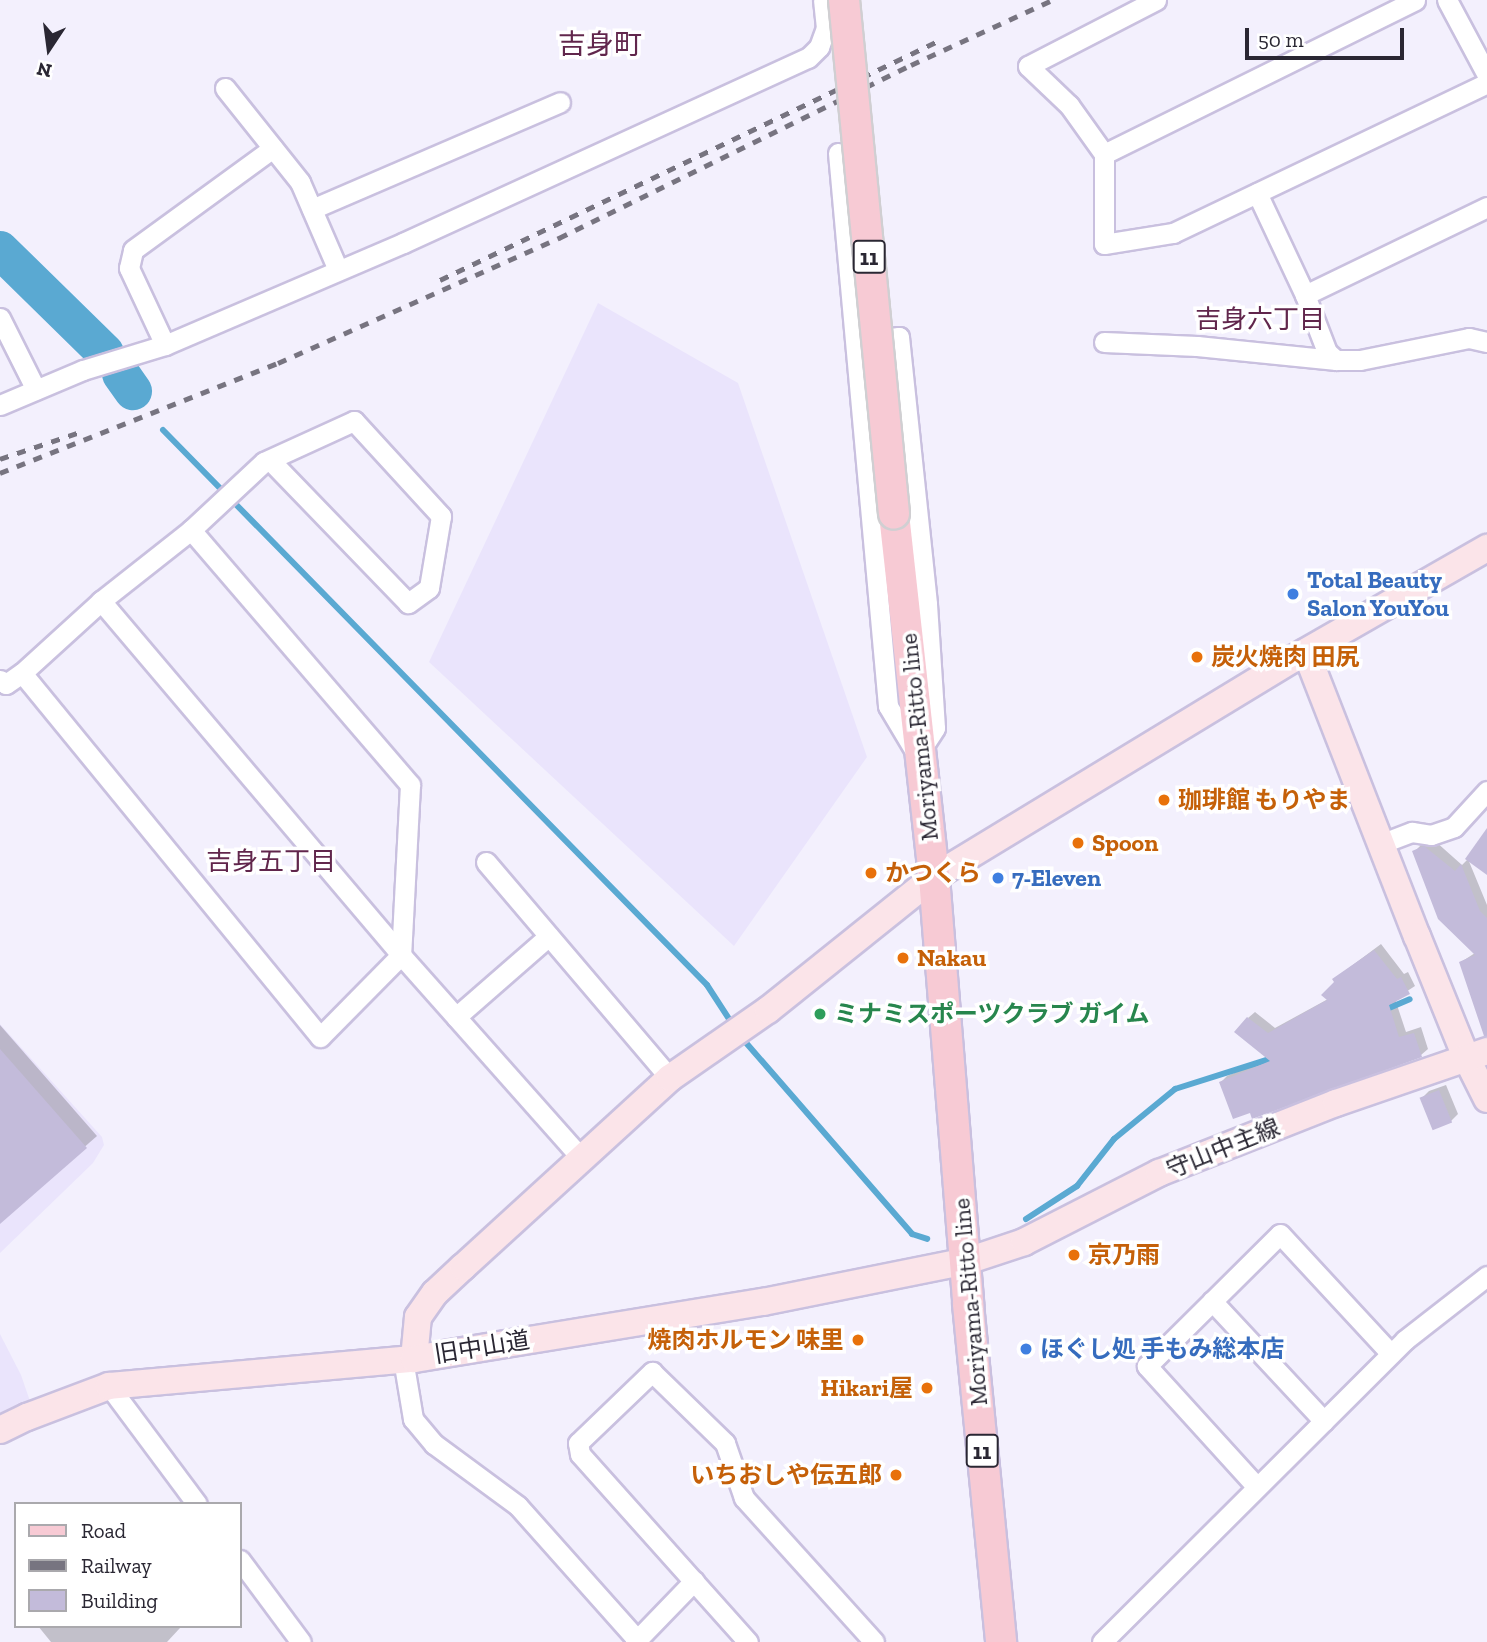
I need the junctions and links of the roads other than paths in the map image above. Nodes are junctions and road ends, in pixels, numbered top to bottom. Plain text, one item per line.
1 (823, 0) edge
2 (844, 0) edge
3 (1156, 0) edge
4 (1415, 0) edge
5 (1447, 0) edge
6 (1487, 75) edge
7 (1487, 83) edge
8 (225, 88) dead end
9 (560, 102) dead end
10 (273, 148) junction
11 (838, 153) dead end
12 (1104, 154) junction
13 (1256, 193) junction
14 (1487, 207) edge
15 (312, 209) junction
16 (338, 270) junction
17 (1305, 295) junction
18 (0, 318) edge
19 (855, 342) junction
20 (1104, 342) dead end
21 (1487, 342) edge
22 (164, 345) junction
23 (1336, 360) junction
24 (36, 390) junction
25 (0, 405) edge
26 (270, 460) junction
27 (191, 530) junction
28 (1487, 548) edge
29 (101, 601) junction
30 (1306, 652) junction
31 (22, 673) junction
32 (0, 680) edge
33 (921, 757) junction
34 (1487, 791) edge
35 (1380, 844) junction
36 (486, 862) dead end
37 (934, 877) junction
38 (549, 936) junction
39 (401, 955) junction
40 (456, 1017) junction
41 (1476, 1054) edge
42 (670, 1078) junction
43 (1487, 1099) edge
44 (583, 1160) junction
45 (967, 1261) junction
46 (1487, 1276) edge
47 (1212, 1301) junction
48 (1391, 1354) junction
49 (408, 1359) junction
50 (109, 1386) junction
51 (1324, 1421) junction
52 (0, 1430) edge
53 (1257, 1487) junction
54 (196, 1502) edge
55 (242, 1563) edge
56 (694, 1581) junction
57 (637, 1641) edge
58 (301, 1642) edge
59 (748, 1642) edge
60 (874, 1642) edge
61 (1001, 1642) edge
62 (1102, 1642) edge

1 - 16 street
2 - 33 main road, Moriyama-Ritto line / 11, bridge
3 - 12 street
4 - 12 street
5 - 6 street
7 - 13 street
8 - 10 street
9 - 15 street
10 - 15 street
10 - 22 street
11 - 19 street
12 - 13 street
13 - 17 street
14 - 17 street
15 - 16 street
16 - 22 street
17 - 23 street
18 - 24 street
19 - 33 street
19 - 33 street
20 - 23 street
21 - 23 street
22 - 24 street
24 - 25 street
26 - 26 street
26 - 27 street
27 - 29 street
27 - 39 street
28 - 30 street
29 - 31 street
29 - 39 street
30 - 35 street
30 - 37 street
31 - 32 street
31 - 39 street
33 - 37 main road, Moriyama-Ritto line / 11
34 - 35 street
35 - 41 street
36 - 38 street
37 - 42 street
37 - 45 main road, Moriyama-Ritto line / 11
38 - 40 street
38 - 42 street
39 - 40 street
40 - 44 street
41 - 43 street
41 - 45 street, 守山中主線
42 - 44 street
44 - 49 street
45 - 49 street, 旧中山道
45 - 61 main road, Moriyama-Ritto line / 11
46 - 48 street
47 - 48 street
47 - 51 street
47 - 53 street
48 - 51 street
49 - 50 street, 旧中山道
49 - 57 street
50 - 52 street, 旧中山道
50 - 54 street
51 - 53 street
53 - 62 street
55 - 58 street
56 - 57 street
56 - 59 street
56 - 60 street

